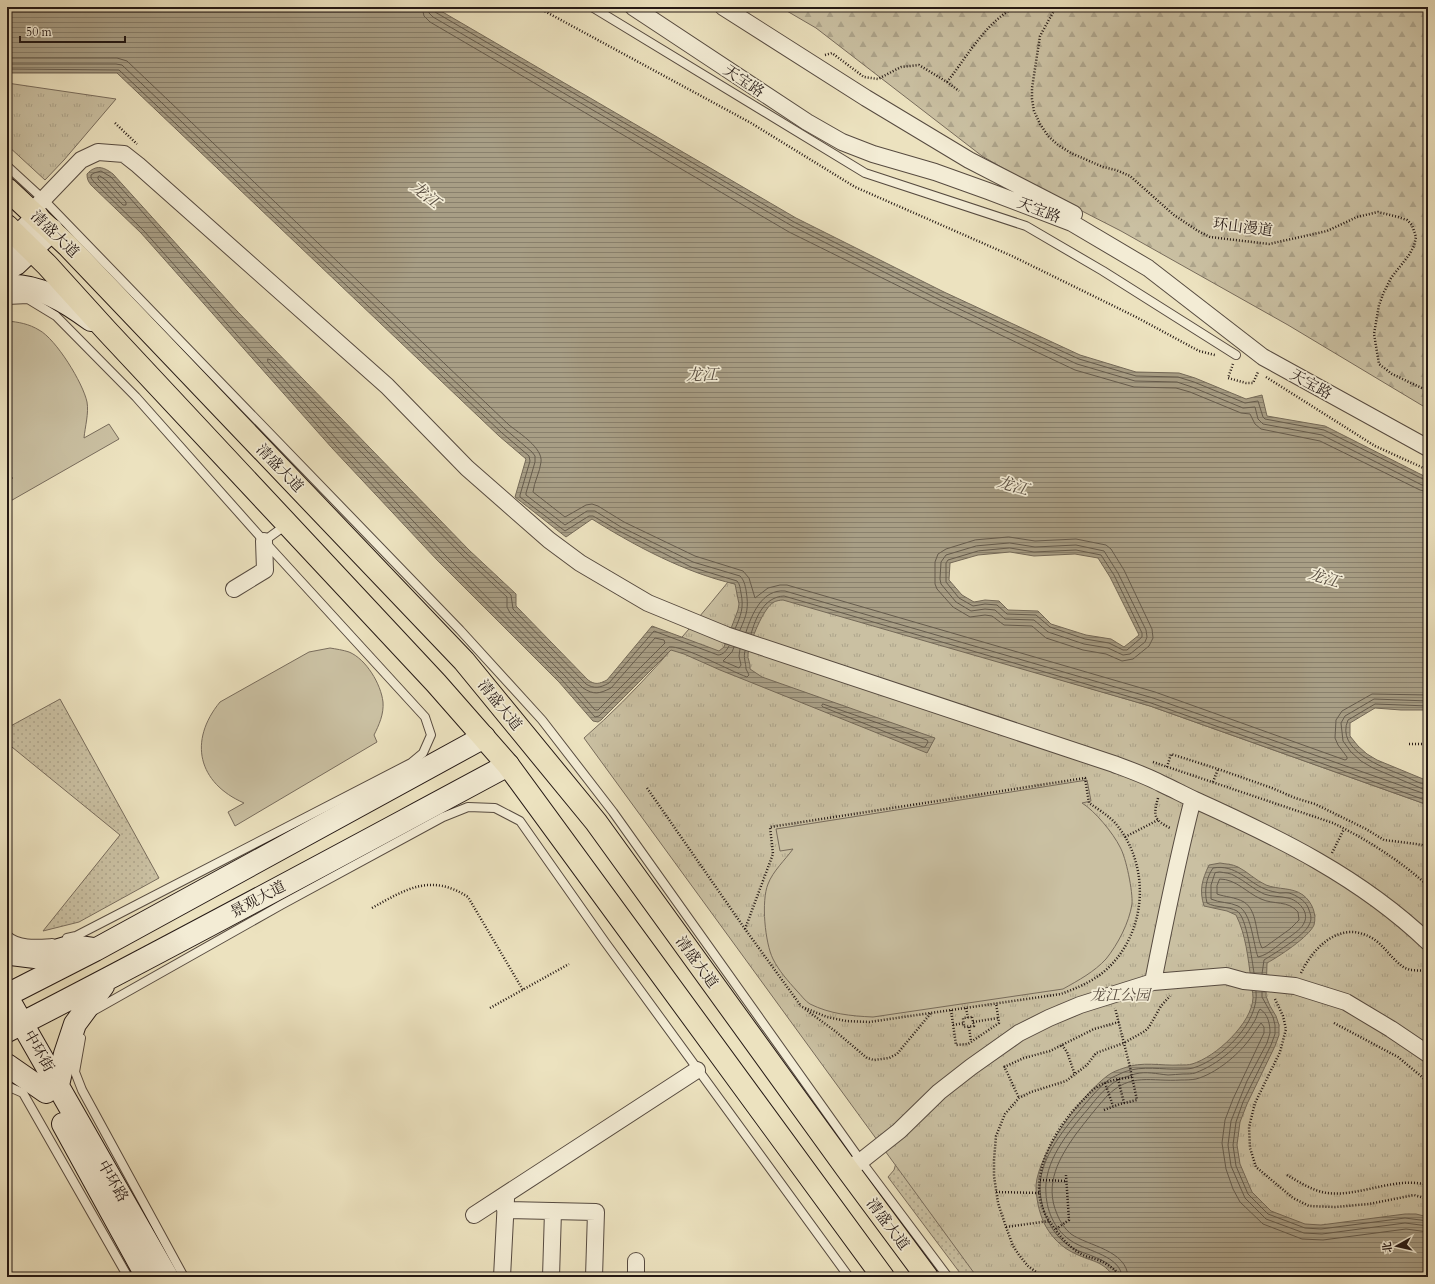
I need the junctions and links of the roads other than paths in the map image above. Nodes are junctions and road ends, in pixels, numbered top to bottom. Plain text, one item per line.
1 (592, 7) edge
2 (633, 7) edge
3 (722, 7) edge
4 (7, 166) edge
5 (7, 189) edge
6 (41, 214) junction
7 (16, 240) edge
8 (7, 269) edge
9 (7, 286) edge
10 (7, 300) edge
11 (106, 330) junction
12 (1236, 360) dead end
13 (1428, 438) edge
14 (1428, 448) edge
15 (288, 524) junction
16 (264, 541) junction
17 (234, 589) dead end
18 (484, 737) junction
19 (508, 765) junction
20 (1193, 799) junction
21 (7, 935) edge
22 (1428, 942) edge
23 (95, 950) junction
24 (7, 952) edge
25 (71, 962) junction
26 (108, 979) junction
27 (1154, 982) junction
28 (87, 990) junction
29 (7, 996) edge
30 (89, 1019) dead end
31 (12, 1027) edge
32 (82, 1030) dead end
33 (1428, 1054) edge
34 (7, 1065) edge
35 (697, 1070) junction
36 (7, 1086) edge
37 (52, 1088) junction
38 (854, 1165) junction
39 (506, 1202) junction
40 (553, 1211) junction
41 (474, 1216) dead end
42 (636, 1261) dead end
43 (128, 1277) edge
44 (147, 1277) edge
45 (167, 1277) edge
46 (184, 1277) edge
47 (502, 1277) edge
48 (551, 1277) edge
49 (594, 1277) edge
50 (636, 1277) edge
51 (849, 1277) edge
52 (883, 1277) edge
53 (927, 1277) edge
54 (948, 1277) edge

1 - 12 lane
2 - 14 street, 天宝路
3 - 13 street, 天宝路
4 - 6 lane
5 - 6 main road, 清盛大道
6 - 7 street
6 - 20 street
6 - 38 main road, 清盛大道
6 - 38 lane
7 - 8 street
7 - 11 main road, 清盛大道
9 - 11 street
10 - 16 lane
11 - 15 main road, 清盛大道
15 - 16 lane
15 - 18 main road, 清盛大道
16 - 17 street
16 - 21 lane
18 - 19 main road, 清盛大道
18 - 23 street
19 - 26 street, 景观大道
19 - 52 main road, 清盛大道
20 - 22 street
20 - 27 street
23 - 24 street
23 - 25 street
25 - 28 street
25 - 29 street
26 - 28 street, 景观大道
26 - 37 street
27 - 33 street
27 - 38 street
28 - 31 street, 景观大道
29 - 31 street, 中环街
30 - 35 lane
31 - 37 street, 中环街
32 - 46 lane
34 - 37 street
35 - 39 street
35 - 51 lane
36 - 43 lane
37 - 44 street, 中环路
37 - 45 street, 中环路
38 - 53 main road, 清盛大道
38 - 54 lane
39 - 40 street
39 - 41 street
39 - 47 street
40 - 48 street
40 - 49 street
42 - 50 street

